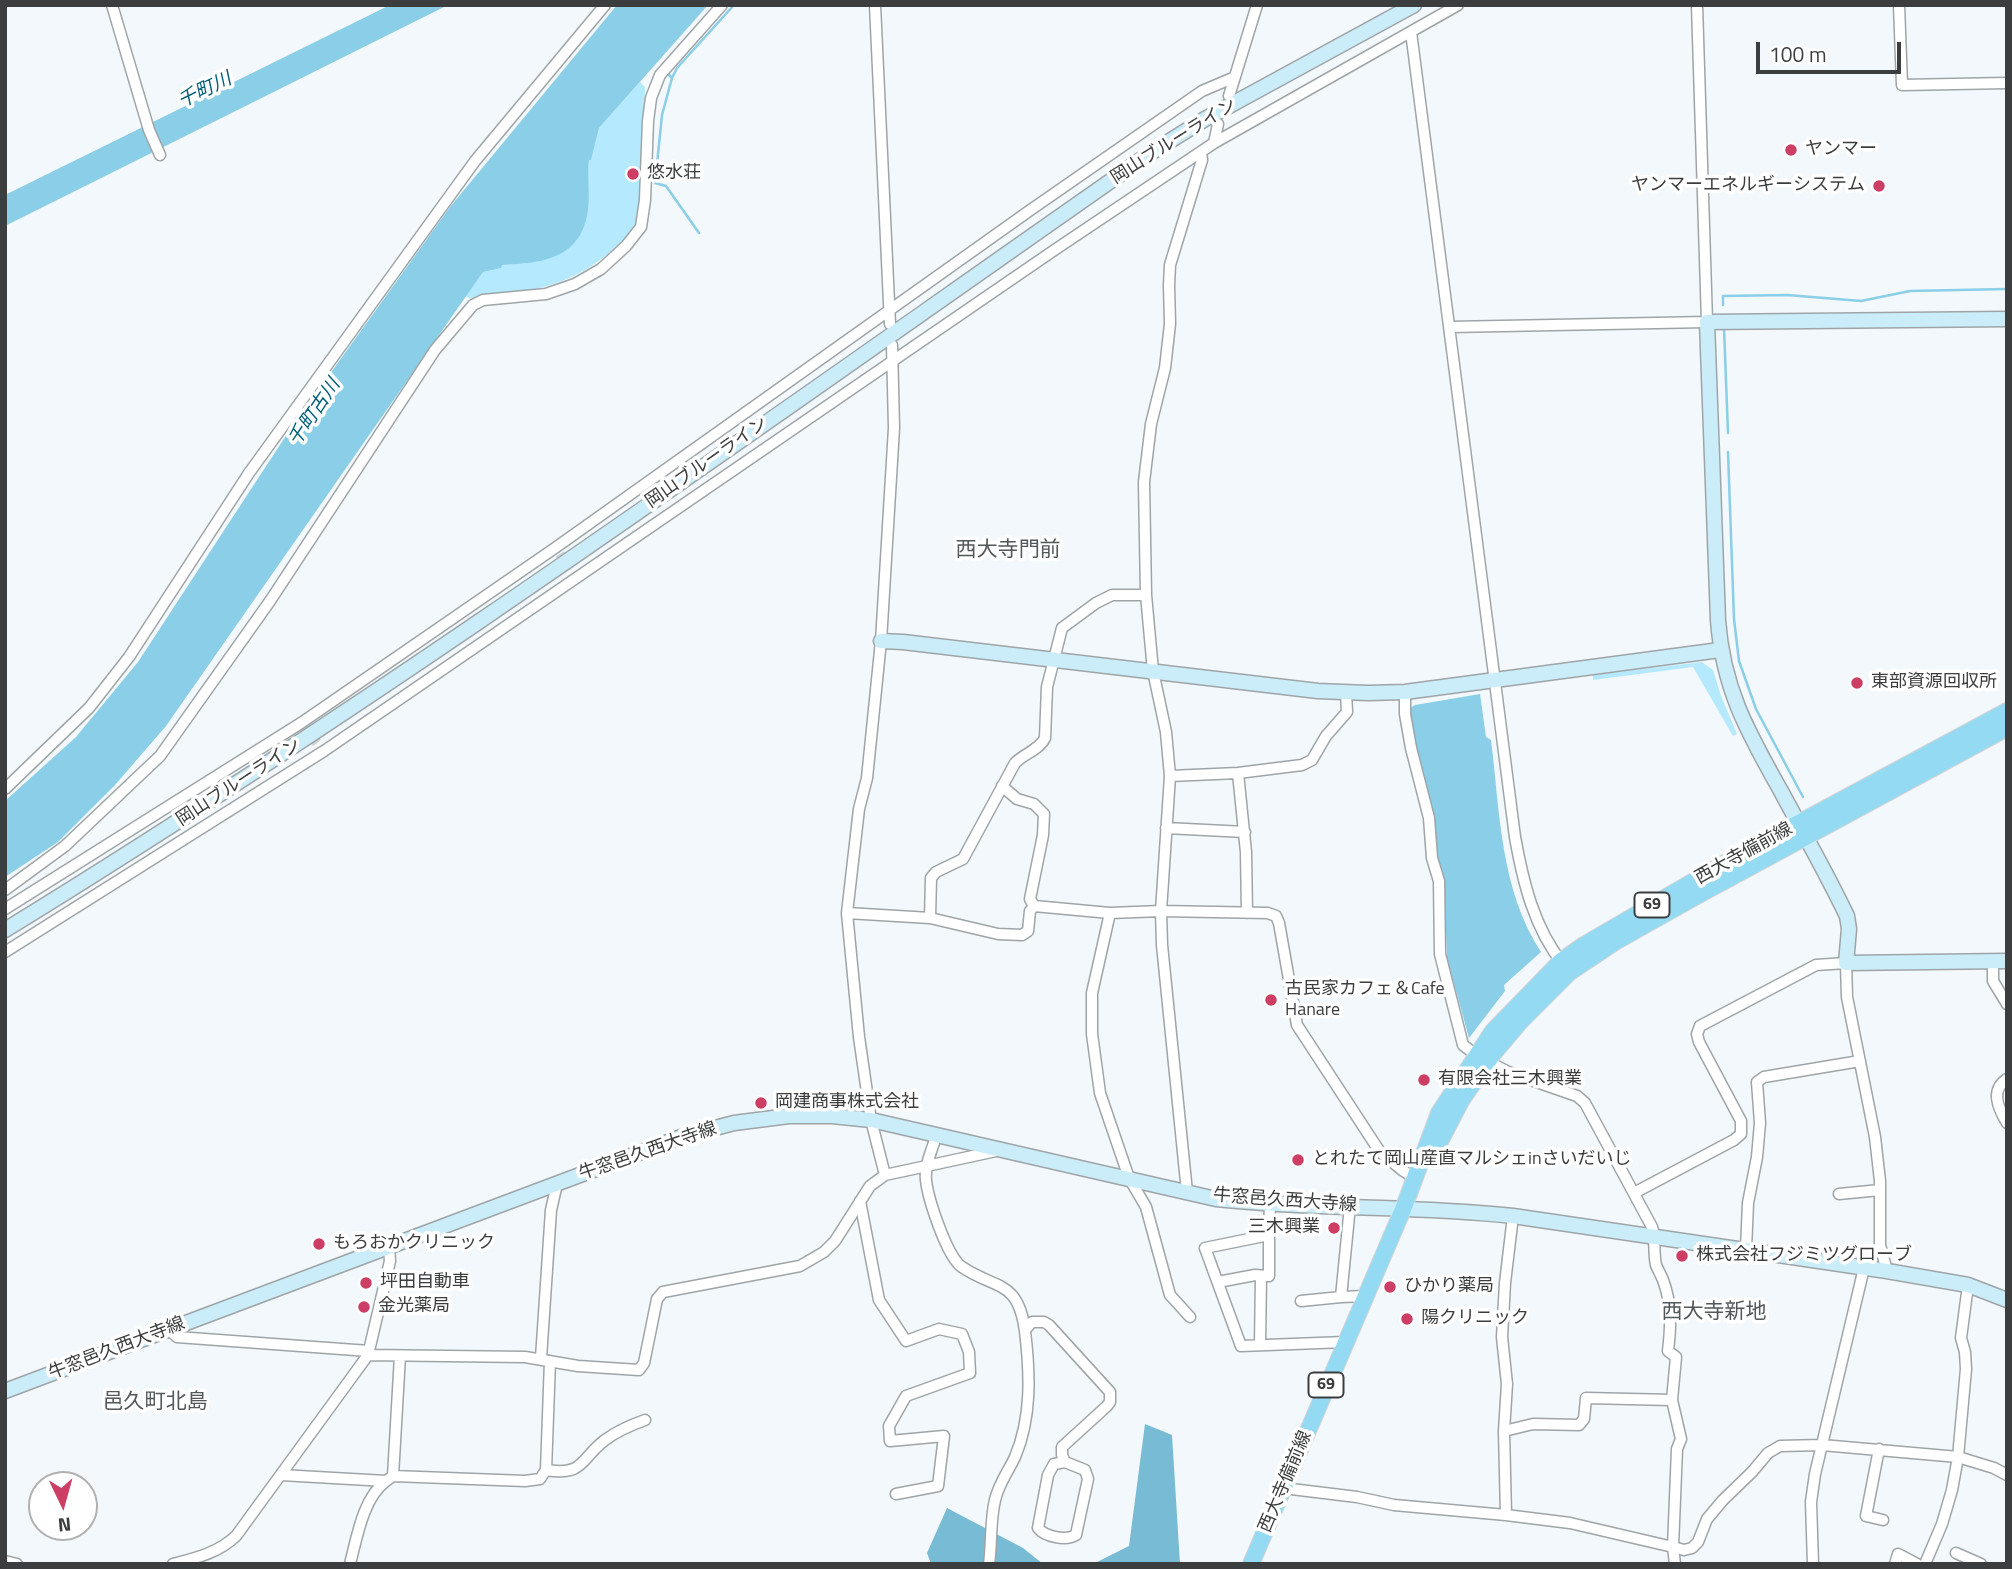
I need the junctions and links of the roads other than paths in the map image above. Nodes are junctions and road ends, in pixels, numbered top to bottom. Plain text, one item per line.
1 (112, 5) edge
2 (605, 5) edge
3 (722, 5) edge
4 (875, 5) edge
5 (1257, 5) edge
6 (1414, 5) edge
7 (1458, 5) edge
8 (1697, 5) edge
9 (1899, 5) edge
10 (1411, 32) junction
11 (1235, 77) junction
12 (2007, 83) edge
13 (1229, 96) dead end
14 (1218, 124) dead end
15 (1214, 143) junction
16 (1201, 152) junction
17 (160, 155) dead end
18 (890, 310) junction
19 (2007, 319) edge
20 (1707, 322) junction
21 (890, 324) dead end
22 (1450, 327) junction
23 (892, 345) dead end
24 (891, 363) junction
25 (1146, 594) junction
26 (881, 641) junction
27 (1720, 650) junction
28 (1054, 659) junction
29 (1153, 671) junction
30 (1496, 680) junction
31 (1405, 692) junction
32 (1346, 693) junction
33 (2007, 711) edge
34 (2007, 728) edge
35 (1238, 774) junction
36 (1170, 776) junction
37 (1002, 786) junction
38 (5, 789) edge
39 (1166, 828) junction
40 (1802, 830) junction
41 (1245, 832) junction
42 (5, 890) edge
43 (1034, 906) junction
44 (5, 909) edge
45 (1161, 911) junction
46 (847, 913) junction
47 (1247, 913) junction
48 (1110, 914) junction
49 (930, 918) junction
50 (5, 930) edge
51 (5, 952) edge
52 (2000, 960) edge
53 (1846, 963) junction
54 (1565, 966) junction
55 (2007, 1004) edge
56 (1482, 1058) junction
57 (1860, 1061) junction
58 (2007, 1079) edge
59 (871, 1120) junction
60 (2007, 1123) edge
61 (937, 1134) junction
62 (1005, 1149) junction
63 (928, 1164) junction
64 (885, 1175) junction
65 (1413, 1177) junction
66 (1129, 1178) junction
67 (557, 1184) junction
68 (1880, 1190) junction
69 (1187, 1192) junction
70 (1634, 1194) junction
71 (1839, 1194) dead end
72 (860, 1201) junction
73 (1269, 1203) junction
74 (1350, 1206) junction
75 (1404, 1208) junction
76 (1513, 1216) junction
77 (1269, 1235) junction
78 (1655, 1236) junction
79 (389, 1246) junction
80 (1746, 1249) junction
81 (1864, 1268) junction
82 (1886, 1271) junction
83 (1261, 1276) junction
84 (1217, 1282) junction
85 (1968, 1285) junction
86 (1365, 1296) junction
87 (1341, 1297) junction
88 (2007, 1300) edge
89 (1301, 1301) dead end
90 (1190, 1317) dead end
91 (168, 1329) junction
92 (1025, 1330) junction
93 (1345, 1342) junction
94 (1260, 1345) junction
95 (368, 1353) junction
96 (400, 1356) junction
97 (546, 1360) junction
98 (5, 1391) edge
99 (1672, 1401) junction
100 (645, 1420) dead end
101 (1504, 1431) junction
102 (1822, 1445) junction
103 (1879, 1449) junction
104 (1958, 1457) junction
105 (1065, 1462) junction
106 (546, 1470) junction
107 (281, 1475) junction
108 (2007, 1475) edge
109 (389, 1479) junction
110 (1283, 1488) junction
111 (896, 1494) dead end
112 (1506, 1515) junction
113 (1883, 1520) dead end
114 (1673, 1547) junction
115 (1956, 1553) dead end
116 (5, 1561) edge
117 (17, 1564) edge
118 (173, 1564) edge
119 (350, 1564) edge
120 (989, 1564) edge
121 (1251, 1564) edge
122 (1675, 1564) edge
123 (1814, 1564) edge
124 (1895, 1564) edge
125 (1917, 1564) edge
126 (1925, 1564) edge
127 (1981, 1564) edge

1 - 17 street
2 - 38 street
3 - 42 street
4 - 18 street
5 - 11 street
6 - 50 main road, 岡山ブルーライン
7 - 10 street
8 - 20 street
9 - 12 street
10 - 15 street
10 - 22 street
11 - 13 street
11 - 18 street
14 - 15 street
15 - 16 street
16 - 24 street
16 - 25 street
18 - 21 street
18 - 44 street
19 - 20 main road
20 - 22 street
20 - 27 main road
22 - 30 street
23 - 24 street
24 - 26 street
24 - 51 street
25 - 28 street
25 - 29 street
26 - 28 main road
26 - 46 street
27 - 30 main road
27 - 40 main road
28 - 29 main road
28 - 37 street
29 - 32 main road
29 - 36 street
30 - 31 main road
30 - 54 street
31 - 32 main road
31 - 56 street
32 - 35 street
33 - 40 main road, 西大寺備前線 / 69
34 - 40 main road, 西大寺備前線 / 69
35 - 36 street
35 - 41 street
36 - 39 street
37 - 43 street
37 - 49 street
39 - 41 street
39 - 45 street
40 - 53 main road
40 - 54 main road, 西大寺備前線 / 69
41 - 47 street
43 - 48 street
43 - 49 street
45 - 47 street
45 - 48 street
45 - 69 street
46 - 49 street
46 - 59 street
47 - 65 street
48 - 66 street
52 - 53 main road
52 - 55 street
53 - 57 street
53 - 70 street
54 - 56 main road, 西大寺備前線 / 69
56 - 65 main road, 西大寺備前線 / 69
56 - 70 street
56 - 75 main road, 西大寺備前線 / 69
57 - 68 street
57 - 80 street
58 - 60 street
59 - 61 main road, 牛窓邑久西大寺線
59 - 64 street
59 - 67 main road, 牛窓邑久西大寺線
61 - 62 main road, 牛窓邑久西大寺線
61 - 63 street
62 - 63 street
62 - 66 main road, 牛窓邑久西大寺線
63 - 64 street
63 - 92 street
64 - 72 street
65 - 75 main road, 西大寺備前線 / 69
66 - 69 main road, 牛窓邑久西大寺線
66 - 90 street
67 - 79 main road, 牛窓邑久西大寺線
67 - 97 street
68 - 71 street
68 - 82 street
69 - 73 main road, 牛窓邑久西大寺線
70 - 78 street
72 - 97 street
72 - 111 street
73 - 74 main road, 牛窓邑久西大寺線
73 - 77 street
74 - 75 main road, 牛窓邑久西大寺線
74 - 87 street
75 - 76 main road, 牛窓邑久西大寺線
75 - 86 main road, 西大寺備前線 / 69
76 - 78 main road, 牛窓邑久西大寺線
76 - 101 street
77 - 83 street
77 - 84 street
78 - 80 main road, 牛窓邑久西大寺線
78 - 99 street
79 - 91 main road, 牛窓邑久西大寺線
79 - 95 street
80 - 81 main road, 牛窓邑久西大寺線
81 - 82 main road, 牛窓邑久西大寺線
81 - 102 street
82 - 85 main road, 牛窓邑久西大寺線
83 - 84 street
83 - 94 street
84 - 94 street
85 - 88 main road, 牛窓邑久西大寺線
85 - 104 street
86 - 87 street
86 - 93 main road, 西大寺備前線 / 69
87 - 89 street
91 - 95 street
91 - 98 main road, 牛窓邑久西大寺線
92 - 105 street
92 - 120 street
93 - 94 street
93 - 110 main road, 西大寺備前線 / 69
95 - 96 street
95 - 107 street
96 - 97 street
96 - 109 street
97 - 106 street
99 - 101 street
99 - 114 street
100 - 106 street
101 - 112 street
102 - 103 street
102 - 114 street
102 - 123 street
103 - 104 street
103 - 113 street
104 - 108 street
104 - 126 street
105 - 105 street
106 - 109 street
107 - 109 street
107 - 118 street
109 - 119 street
110 - 112 street
110 - 121 main road, 西大寺備前線 / 69
112 - 114 street
114 - 122 street
115 - 127 street
116 - 117 street
124 - 125 street

